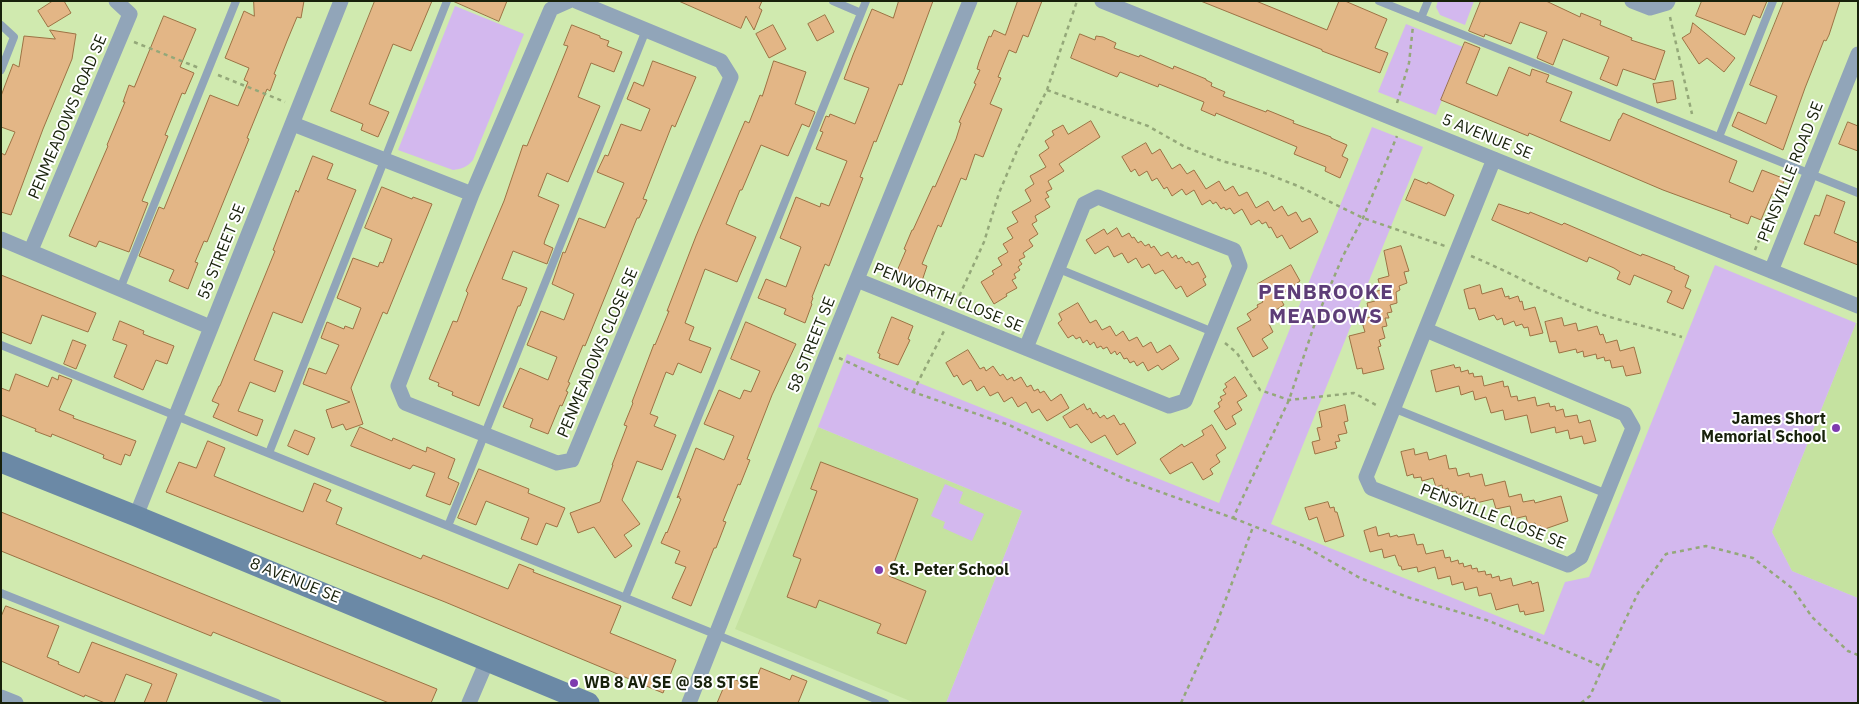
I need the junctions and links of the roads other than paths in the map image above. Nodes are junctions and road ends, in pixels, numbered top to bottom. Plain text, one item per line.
1 (116, 1) edge
2 (236, 1) edge
3 (341, 1) edge
4 (447, 1) edge
5 (569, 1) edge
6 (576, 1) edge
7 (833, 1) edge
8 (866, 1) edge
9 (970, 1) edge
10 (1102, 1) edge
11 (1379, 1) edge
12 (1428, 1) edge
13 (1632, 1) edge
14 (1773, 1) edge
15 (1667, 2) edge
16 (861, 13) junction
17 (1421, 18) junction
18 (1, 25) edge
19 (646, 30) junction
20 (1858, 54) edge
21 (1, 70) edge
22 (1851, 90) edge
23 (293, 124) junction
24 (1719, 138) junction
25 (1494, 159) junction
26 (384, 160) junction
27 (1809, 174) junction
28 (1858, 193) edge
29 (472, 194) junction
30 (1, 239) edge
31 (31, 250) junction
32 (1059, 269) junction
33 (1771, 271) junction
34 (857, 280) junction
35 (120, 289) junction
36 (1858, 306) edge
37 (210, 327) junction
38 (1426, 330) junction
39 (1213, 332) junction
40 (1, 345) edge
41 (1026, 348) junction
42 (1393, 408) junction
43 (176, 415) junction
44 (484, 435) junction
45 (268, 453) junction
46 (1, 462) edge
47 (1607, 494) junction
48 (136, 516) junction
49 (448, 526) junction
50 (1, 593) edge
51 (625, 598) junction
52 (717, 634) junction
53 (487, 661) junction
54 (1, 697) edge
55 (16, 703) edge
56 (277, 703) edge
57 (470, 703) edge
58 (589, 703) edge
59 (689, 703) edge
60 (884, 703) edge

1 - 31 street, PENMEADOWS ROAD SE
2 - 35 lane
3 - 23 street, 55 STREET SE
4 - 26 lane
5 - 29 street, PENMEADOWS CLOSE SE
6 - 19 street, PENMEADOWS CLOSE SE
7 - 16 lane
8 - 16 lane
9 - 34 street, 58 STREET SE
10 - 25 street, 5 AVENUE SE
11 - 17 lane
12 - 17 lane
13 - 15 street
14 - 24 lane
16 - 51 lane
17 - 24 lane
18 - 21 lane
19 - 44 lane
19 - 44 street, PENMEADOWS CLOSE SE
20 - 22 street, PENSVILLE ROAD SE
22 - 27 street, PENSVILLE ROAD SE
23 - 26 street
23 - 37 street, 55 STREET SE
24 - 27 lane
25 - 33 street, 5 AVENUE SE
25 - 38 street, PENSVILLE CLOSE SE
26 - 29 street
26 - 45 lane
27 - 28 lane
27 - 33 street, PENSVILLE ROAD SE
29 - 44 street, PENMEADOWS CLOSE SE
30 - 31 street
31 - 35 street
32 - 39 lane
32 - 39 street, PENWORTH CLOSE SE
32 - 41 street, PENWORTH CLOSE SE
33 - 36 street, 5 AVENUE SE
34 - 41 street, PENWORTH CLOSE SE
34 - 52 street, 58 STREET SE
35 - 37 street
37 - 43 street, 55 STREET SE
38 - 42 street, PENSVILLE CLOSE SE
38 - 47 street, PENSVILLE CLOSE SE
39 - 41 street, PENWORTH CLOSE SE
40 - 43 lane
42 - 47 lane
42 - 47 street, PENSVILLE CLOSE SE
43 - 45 lane
43 - 48 street, 55 STREET SE
44 - 49 lane
45 - 49 lane
46 - 48 street, 8 AVENUE SE
48 - 53 street, 8 AVENUE SE
49 - 51 lane
50 - 56 lane
51 - 52 lane
52 - 59 street, 58 STREET SE
52 - 60 lane
53 - 57 street
53 - 58 street, 8 AVENUE SE
54 - 55 street

